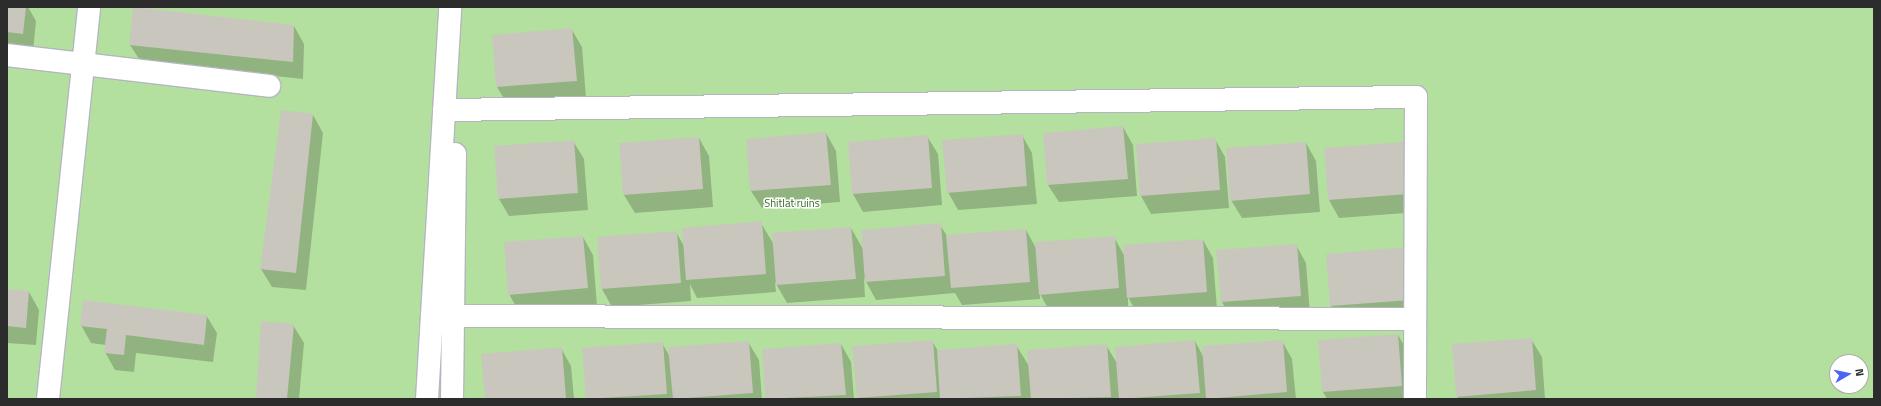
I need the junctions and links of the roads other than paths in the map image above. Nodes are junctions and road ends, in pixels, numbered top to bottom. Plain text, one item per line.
1 (89, 7) edge
2 (450, 7) edge
3 (457, 7) edge
4 (7, 55) edge
5 (83, 64) junction
6 (269, 86) dead end
7 (450, 110) junction
8 (432, 316) junction
9 (453, 316) junction
10 (1415, 319) junction
11 (48, 399) edge
12 (427, 399) edge
13 (452, 399) edge
14 (1415, 399) edge

1 - 5 street
2 - 7 street
3 - 7 street
4 - 5 street
5 - 6 street
5 - 11 street
7 - 8 street
7 - 9 street
7 - 10 street
8 - 9 street
8 - 12 street
9 - 10 street
9 - 13 street
10 - 14 street

